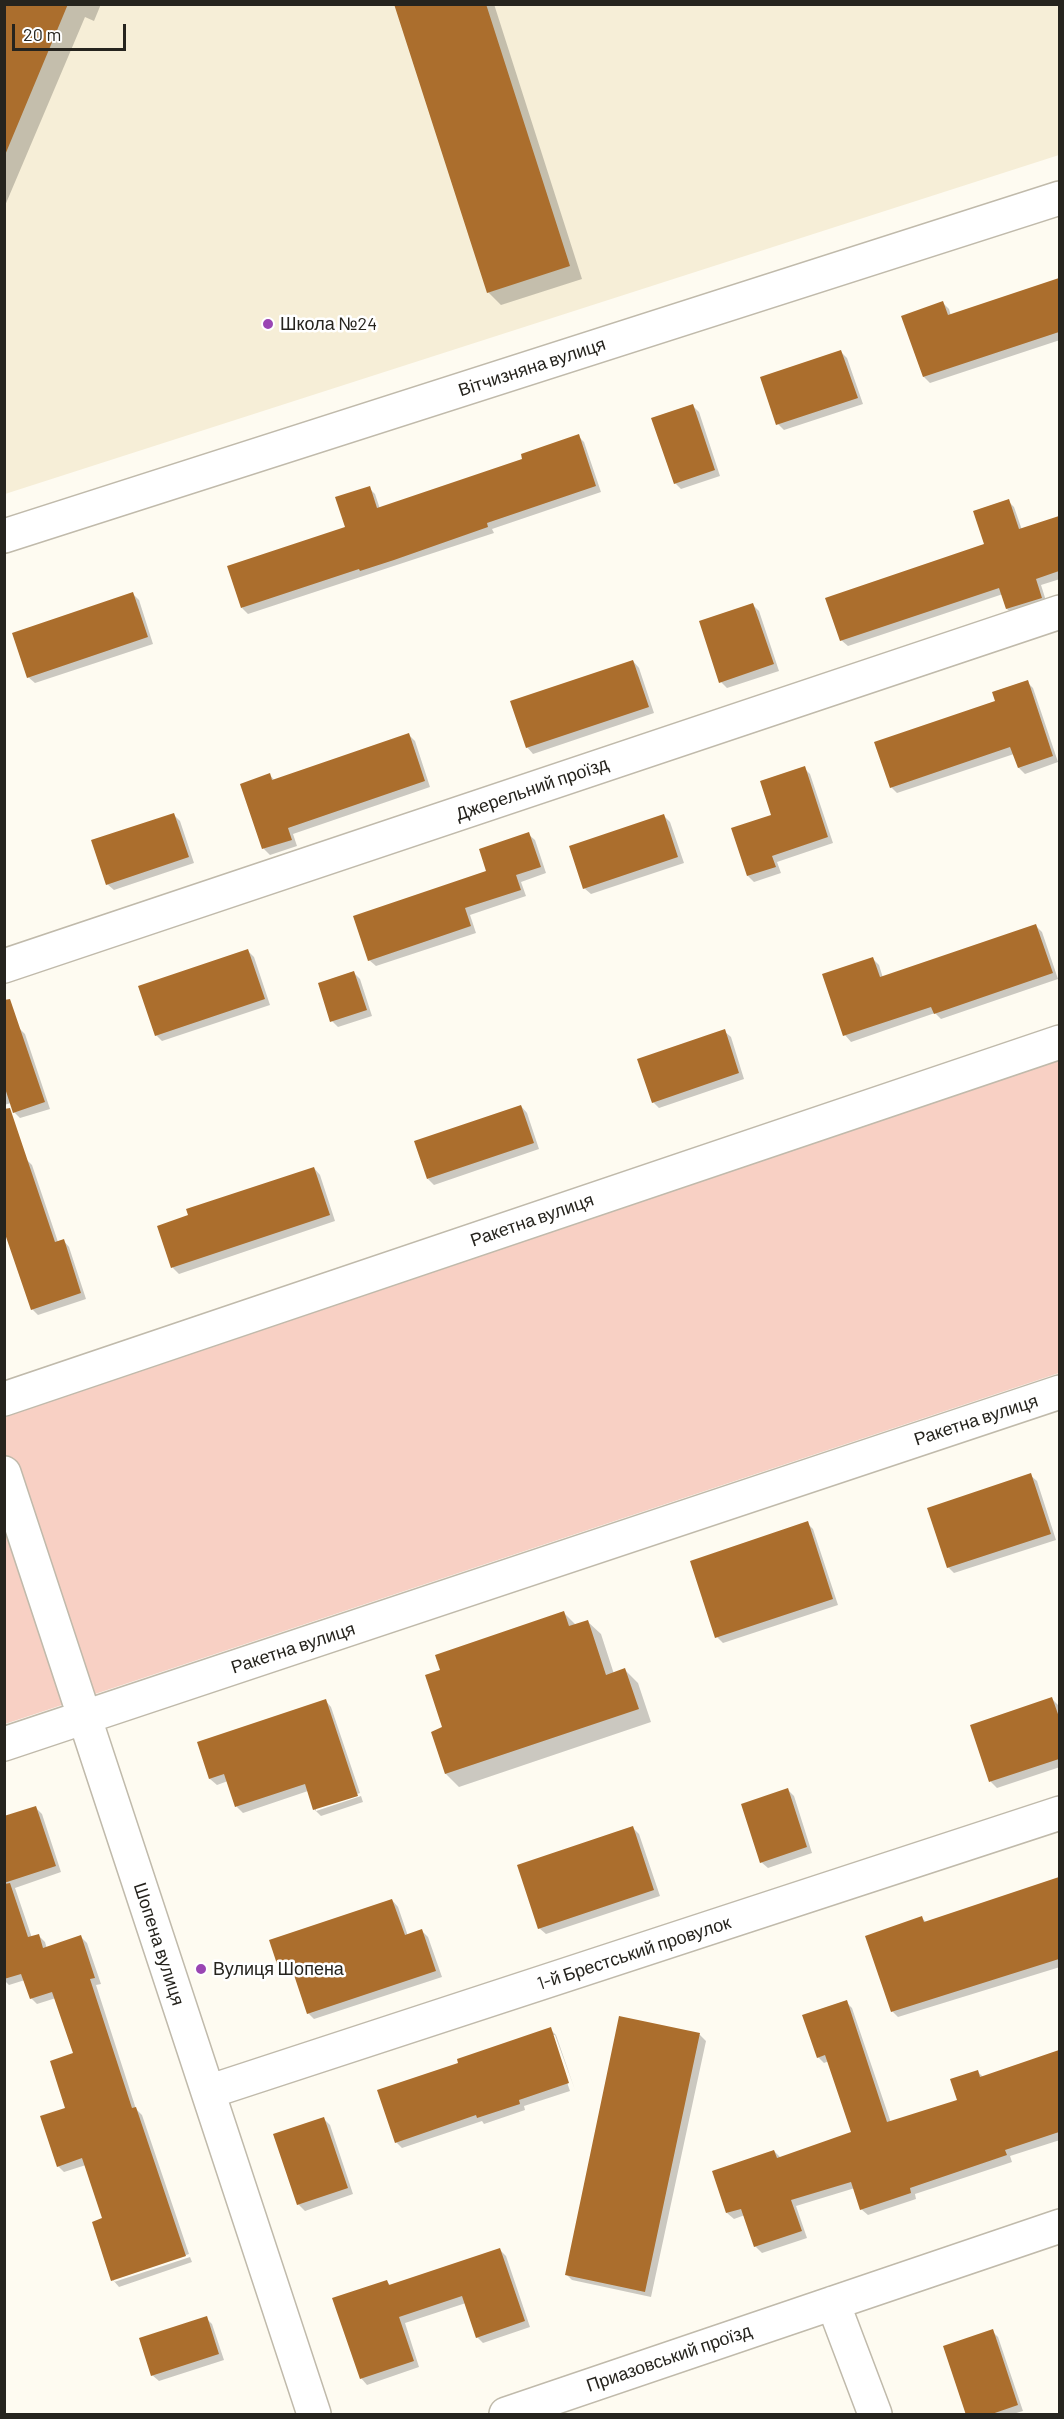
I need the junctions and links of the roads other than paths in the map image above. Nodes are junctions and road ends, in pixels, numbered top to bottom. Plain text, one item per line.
1 (1059, 198) edge
2 (4, 536) edge
3 (1059, 612) edge
4 (4, 966) edge
5 (1059, 1042) edge
6 (1059, 1392) edge
7 (4, 1399) edge
8 (4, 1473) edge
9 (85, 1717) junction
10 (4, 1744) edge
11 (1059, 1813) edge
12 (208, 2092) junction
13 (1059, 2226) edge
14 (833, 2303) junction
15 (314, 2415) edge
16 (506, 2415) edge
17 (875, 2415) edge

1 - 2 street, Вітчизняна вулиця
3 - 4 street, Джерельний проїзд
5 - 7 street, Ракетна вулиця
6 - 9 street, Ракетна вулиця
8 - 9 street, Шопена вулиця
9 - 10 street, Ракетна вулиця
9 - 12 street, Шопена вулиця
11 - 12 street, 1-й Брестський провулок
12 - 15 street, Шопена вулиця
13 - 14 street, Приазовський проїзд
14 - 16 street, Приазовський проїзд
14 - 17 street

